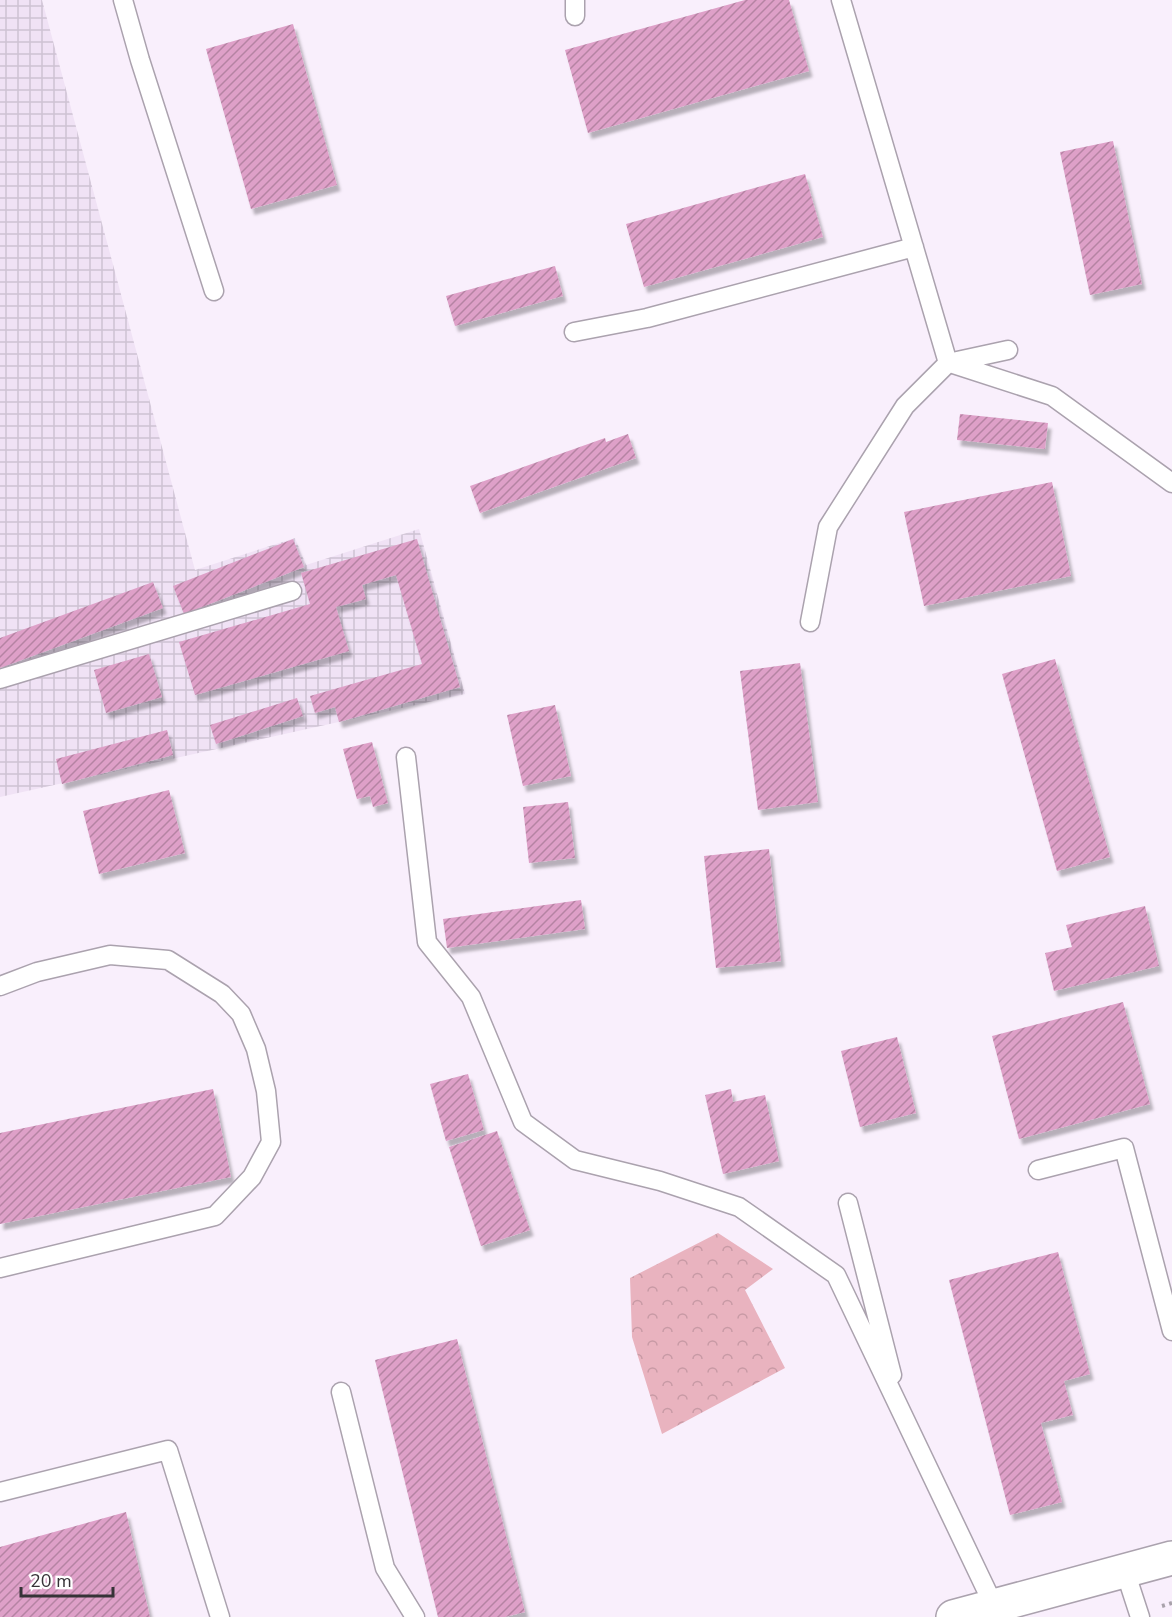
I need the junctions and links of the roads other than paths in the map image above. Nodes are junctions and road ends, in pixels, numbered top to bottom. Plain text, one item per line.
1 (123, 0) edge
2 (841, 0) edge
3 (914, 247) junction
4 (214, 291) dead end
5 (574, 332) dead end
6 (1008, 350) dead end
7 (948, 363) junction
8 (1172, 483) edge
9 (292, 591) dead end
10 (810, 622) dead end
11 (0, 679) edge
12 (406, 757) dead end
13 (0, 986) edge
14 (1038, 1170) dead end
15 (848, 1203) dead end
16 (0, 1268) edge
17 (1172, 1331) edge
18 (341, 1392) dead end
19 (903, 1417) junction
20 (0, 1492) edge
21 (1172, 1558) edge
22 (1125, 1571) junction
23 (993, 1606) junction
24 (220, 1617) edge
25 (415, 1617) edge
26 (953, 1617) edge
27 (1140, 1617) edge

1 - 4 lane
2 - 3 lane
3 - 5 lane
3 - 7 lane
6 - 7 lane
7 - 8 lane
7 - 10 lane
9 - 11 lane
12 - 19 lane
13 - 16 lane
14 - 17 lane
15 - 19 lane
18 - 25 lane
19 - 23 lane
20 - 24 lane
21 - 22 street
22 - 23 street
22 - 27 lane
23 - 26 street

